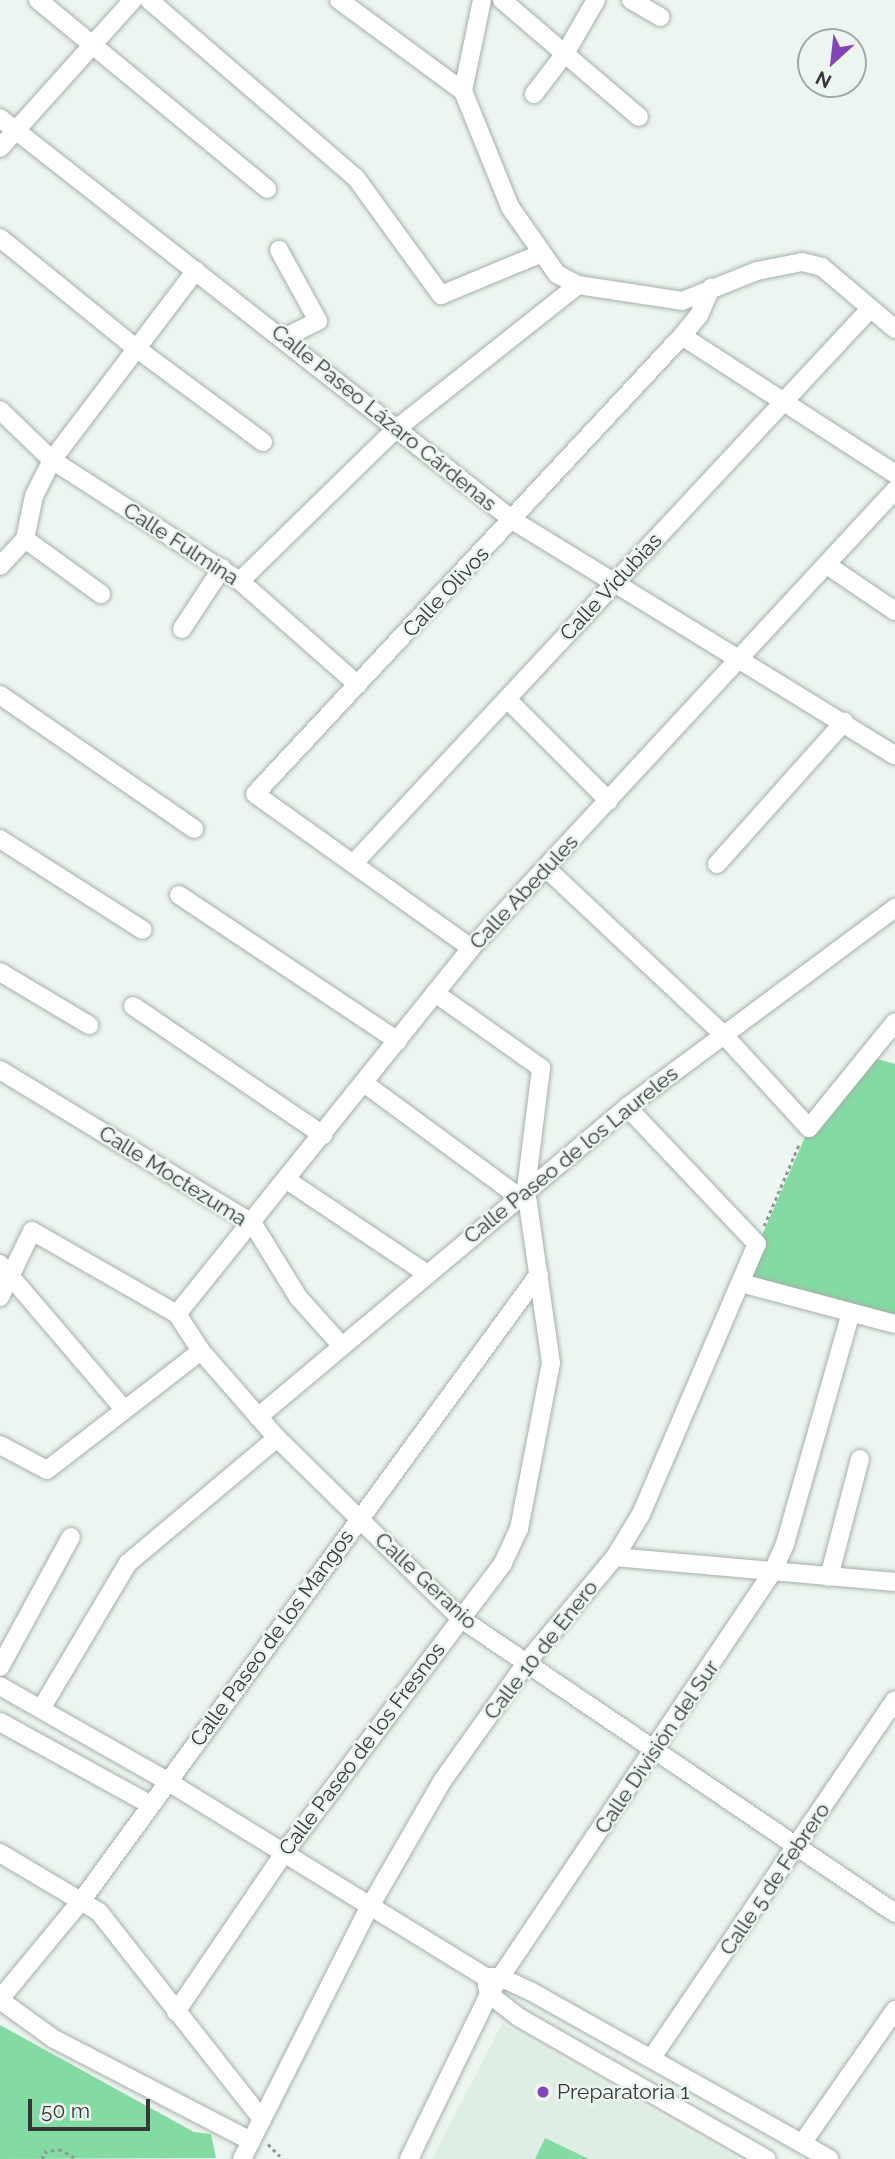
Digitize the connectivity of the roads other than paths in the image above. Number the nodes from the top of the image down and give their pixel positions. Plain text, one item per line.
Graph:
1 (38, 0) edge
2 (133, 0) edge
3 (149, 0) edge
4 (339, 0) edge
5 (482, 0) edge
6 (502, 0) edge
7 (596, 0) edge
8 (631, 0) edge
9 (661, 17) dead end
10 (94, 44) junction
11 (566, 52) junction
12 (463, 91) junction
13 (534, 94) dead end
14 (639, 117) dead end
15 (0, 118) edge
16 (16, 131) junction
17 (0, 148) edge
18 (267, 189) dead end
19 (0, 238) edge
20 (279, 250) dead end
21 (540, 254) junction
22 (196, 270) junction
23 (578, 285) junction
24 (710, 288) junction
25 (869, 310) junction
26 (892, 324) edge
27 (682, 335) junction
28 (285, 337) junction
29 (136, 348) junction
30 (784, 402) junction
31 (0, 410) edge
32 (395, 430) junction
33 (263, 442) dead end
34 (52, 460) junction
35 (895, 474) edge
36 (895, 490) edge
37 (514, 521) junction
38 (25, 540) junction
39 (1, 561) edge
40 (827, 565) junction
41 (222, 568) junction
42 (240, 581) junction
43 (615, 583) junction
44 (101, 594) dead end
45 (895, 611) edge
46 (182, 629) dead end
47 (742, 659) junction
48 (358, 685) junction
49 (0, 695) edge
50 (507, 699) junction
51 (844, 722) junction
52 (895, 755) edge
53 (609, 801) junction
54 (194, 829) dead end
55 (0, 839) edge
56 (352, 864) junction
57 (717, 864) dead end
58 (546, 868) junction
59 (179, 895) dead end
60 (895, 908) edge
61 (144, 930) dead end
62 (471, 948) junction
63 (0, 972) edge
64 (435, 993) junction
65 (133, 1006) dead end
66 (895, 1022) edge
67 (89, 1025) dead end
68 (723, 1034) junction
69 (398, 1041) junction
70 (876, 1045) junction
71 (895, 1051) edge
72 (0, 1070) edge
73 (364, 1083) junction
74 (627, 1107) junction
75 (323, 1135) junction
76 (287, 1180) junction
77 (522, 1192) junction
78 (253, 1224) junction
79 (5, 1268) edge
80 (426, 1273) junction
81 (539, 1274) junction
82 (741, 1283) junction
83 (0, 1297) edge
84 (851, 1313) junction
85 (177, 1314) junction
86 (895, 1324) edge
87 (341, 1345) junction
88 (201, 1351) junction
89 (124, 1409) junction
90 (258, 1417) junction
91 (277, 1438) junction
92 (1, 1449) edge
93 (860, 1459) dead end
94 (360, 1518) junction
95 (71, 1537) dead end
96 (615, 1557) junction
97 (774, 1571) junction
98 (830, 1577) junction
99 (895, 1581) edge
100 (460, 1618) junction
101 (526, 1663) junction
102 (0, 1667) edge
103 (0, 1686) edge
104 (895, 1700) edge
105 (41, 1709) junction
106 (0, 1722) edge
107 (656, 1751) junction
108 (167, 1781) junction
109 (149, 1804) junction
110 (798, 1847) junction
111 (0, 1853) edge
112 (284, 1853) junction
113 (82, 1900) junction
114 (369, 1908) junction
115 (895, 1913) edge
116 (491, 1983) junction
117 (0, 2000) edge
118 (895, 2010) edge
119 (176, 2012) junction
120 (653, 2056) junction
121 (728, 2099) junction
122 (262, 2119) junction
123 (712, 2128) junction
124 (251, 2141) junction
125 (803, 2142) junction
126 (242, 2159) edge
127 (410, 2159) edge
128 (766, 2159) edge
129 (829, 2159) edge

1 - 10 street
2 - 10 street
3 - 21 street
4 - 12 street
5 - 12 street
6 - 11 street
7 - 11 street
8 - 9 street
10 - 16 street
10 - 18 street
11 - 13 street
11 - 14 street
12 - 21 street
15 - 16 street, Calle Paseo Lázaro Cárdenas
16 - 17 street
16 - 22 street, Calle Paseo Lázaro Cárdenas
19 - 29 street
20 - 28 street
21 - 23 street
22 - 28 street, Calle Paseo Lázaro Cárdenas
22 - 29 street
23 - 24 street
23 - 32 street
24 - 25 street
24 - 27 street, Calle Olivos
25 - 26 street
25 - 30 street, Calle Vidubias
27 - 30 street
27 - 37 street, Calle Olivos
28 - 32 street, Calle Paseo Lázaro Cárdenas
29 - 33 street
29 - 34 street
30 - 35 street
30 - 43 street, Calle Vidubias
31 - 34 street, Calle Fulmina
32 - 37 street, Calle Paseo Lázaro Cárdenas
32 - 42 street
34 - 38 street
34 - 41 street, Calle Fulmina
36 - 40 street, Calle Abedules
37 - 43 street, Calle Paseo Lázaro Cárdenas
37 - 48 street, Calle Olivos
38 - 39 street
38 - 44 street
40 - 45 street
40 - 47 street, Calle Abedules
41 - 42 street, Calle Fulmina
41 - 46 street
42 - 48 street, Calle Fulmina
43 - 47 street, Calle Paseo Lázaro Cárdenas
43 - 50 street, Calle Vidubias
47 - 51 street, Calle Paseo Lázaro Cárdenas
47 - 53 street, Calle Abedules
48 - 56 street, Calle Olivos
49 - 54 street
50 - 53 street
50 - 56 street, Calle Vidubias
51 - 52 street, Calle Paseo Lázaro Cárdenas
51 - 57 street
53 - 58 street, Calle Abedules
55 - 61 street
56 - 62 street
58 - 62 street, Calle Abedules
58 - 68 street
59 - 69 street
60 - 68 street, Calle Paseo de los Laureles
62 - 64 street, Calle Abedules
63 - 67 street
64 - 69 street, Calle Abedules
64 - 77 street, Calle Paseo de los Fresnos
65 - 75 street
66 - 70 street
68 - 70 street
68 - 74 street, Calle Paseo de los Laureles
69 - 73 street, Calle Abedules
70 - 71 street
72 - 78 street, Calle Moctezuma
73 - 75 street, Calle Abedules
73 - 77 street
74 - 77 street, Calle Paseo de los Laureles
74 - 82 street, Calle 10 de Enero
75 - 76 street, Calle Abedules
76 - 78 street, Calle Abedules
76 - 80 street
77 - 80 street, Calle Paseo de los Laureles
77 - 81 street, Calle Paseo de los Fresnos
78 - 85 street, Calle Abedules
78 - 87 street, Calle Moctezuma
79 - 83 street
79 - 85 street, Calle Geranio
79 - 89 street
80 - 87 street, Calle Paseo de los Laureles
81 - 94 street, Calle Paseo de los Mangos
81 - 100 street, Calle Paseo de los Fresnos
82 - 84 street
82 - 96 street, Calle 10 de Enero
84 - 86 street
84 - 97 street, Calle División del Sur
85 - 88 street, Calle Geranio
87 - 90 street, Calle Paseo de los Laureles
88 - 89 street
88 - 90 street, Calle Geranio
89 - 92 street
90 - 91 street, Calle Geranio
91 - 94 street, Calle Geranio
91 - 105 street
93 - 98 street
94 - 100 street, Calle Geranio
94 - 108 street, Calle Paseo de los Mangos
95 - 102 street
96 - 97 street
96 - 101 street, Calle 10 de Enero
97 - 98 street
97 - 107 street, Calle División del Sur
98 - 99 street
100 - 101 street, Calle Geranio
100 - 112 street, Calle Paseo de los Fresnos
101 - 107 street, Calle Geranio
101 - 114 street, Calle 10 de Enero
103 - 105 street
104 - 110 street, Calle 5 de Febrero
105 - 108 street
106 - 109 street
107 - 110 street, Calle Geranio
107 - 116 street, Calle División del Sur
108 - 109 street, Calle Paseo de los Mangos
108 - 112 street
109 - 113 street, Calle Paseo de los Mangos
110 - 115 street, Calle Geranio
110 - 120 street, Calle 5 de Febrero
111 - 113 street
112 - 114 street
112 - 119 street, Calle Paseo de los Fresnos
113 - 117 street, Calle Paseo de los Mangos
113 - 119 street
114 - 116 street
114 - 122 street, Calle 10 de Enero
116 - 120 street
116 - 123 street
116 - 127 street, Calle División del Sur
117 - 124 street
118 - 125 street
119 - 122 street
120 - 121 street
121 - 123 street
121 - 125 street
122 - 124 street, Calle 10 de Enero
123 - 128 street
124 - 126 street, Calle 10 de Enero
125 - 129 street

